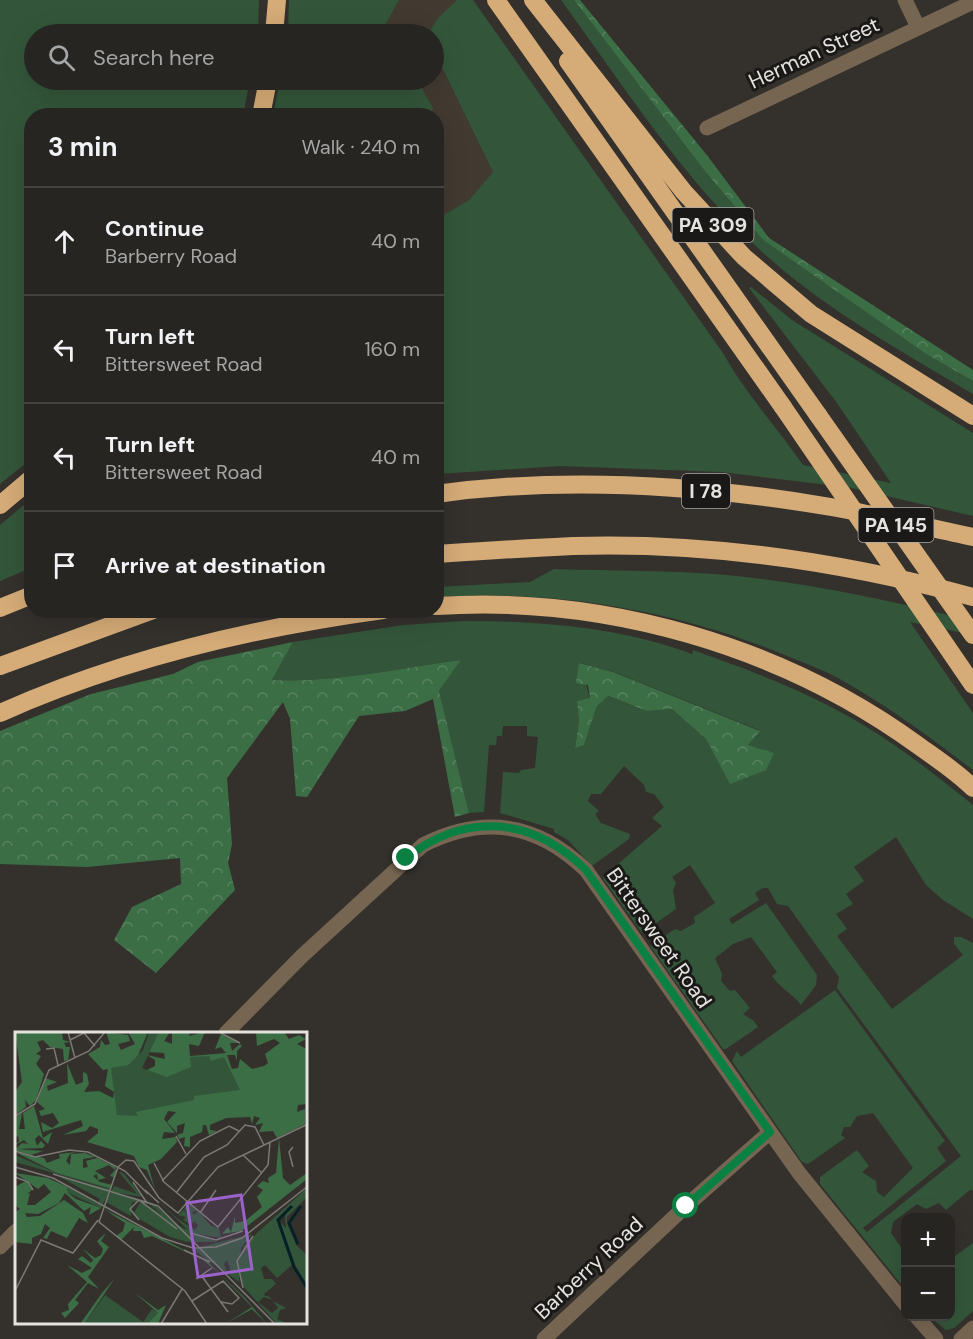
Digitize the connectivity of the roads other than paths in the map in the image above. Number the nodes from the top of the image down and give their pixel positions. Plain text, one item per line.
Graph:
1 (277, 0) edge
2 (496, 0) edge
3 (525, 0) edge
4 (533, 0) edge
5 (905, 0) edge
6 (973, 2) edge
7 (275, 24) edge
8 (918, 27) junction
9 (266, 90) edge
10 (263, 108) edge
11 (707, 128) dead end
12 (973, 416) edge
13 (24, 485) edge
14 (444, 493) edge
15 (0, 505) edge
16 (973, 537) edge
17 (444, 554) edge
18 (973, 597) edge
19 (24, 598) edge
20 (444, 606) edge
21 (0, 608) edge
22 (131, 618) edge
23 (334, 618) edge
24 (973, 635) edge
25 (0, 666) edge
26 (973, 685) edge
27 (0, 713) edge
28 (973, 788) edge
29 (227, 1032) edge
30 (770, 1132) junction
31 (15, 1233) edge
32 (0, 1247) edge
33 (901, 1299) edge
34 (920, 1321) edge
35 (973, 1328) edge
36 (544, 1339) edge
37 (936, 1339) edge
38 (961, 1339) edge

1 - 7 highway
2 - 26 highway, PA 309, bridge
3 - 24 highway, PA 145, bridge
4 - 12 highway, PA 309
5 - 8 street
6 - 8 street, Herman Street
8 - 11 street, Herman Street
9 - 10 highway
13 - 15 highway
14 - 16 highway, I 78
17 - 18 highway
19 - 21 highway
20 - 28 highway
22 - 25 highway
23 - 27 highway
29 - 30 street, Bittersweet Road
30 - 33 street, Bittersweet Road
30 - 36 street, Barberry Road
31 - 32 street
34 - 37 street
35 - 38 street

